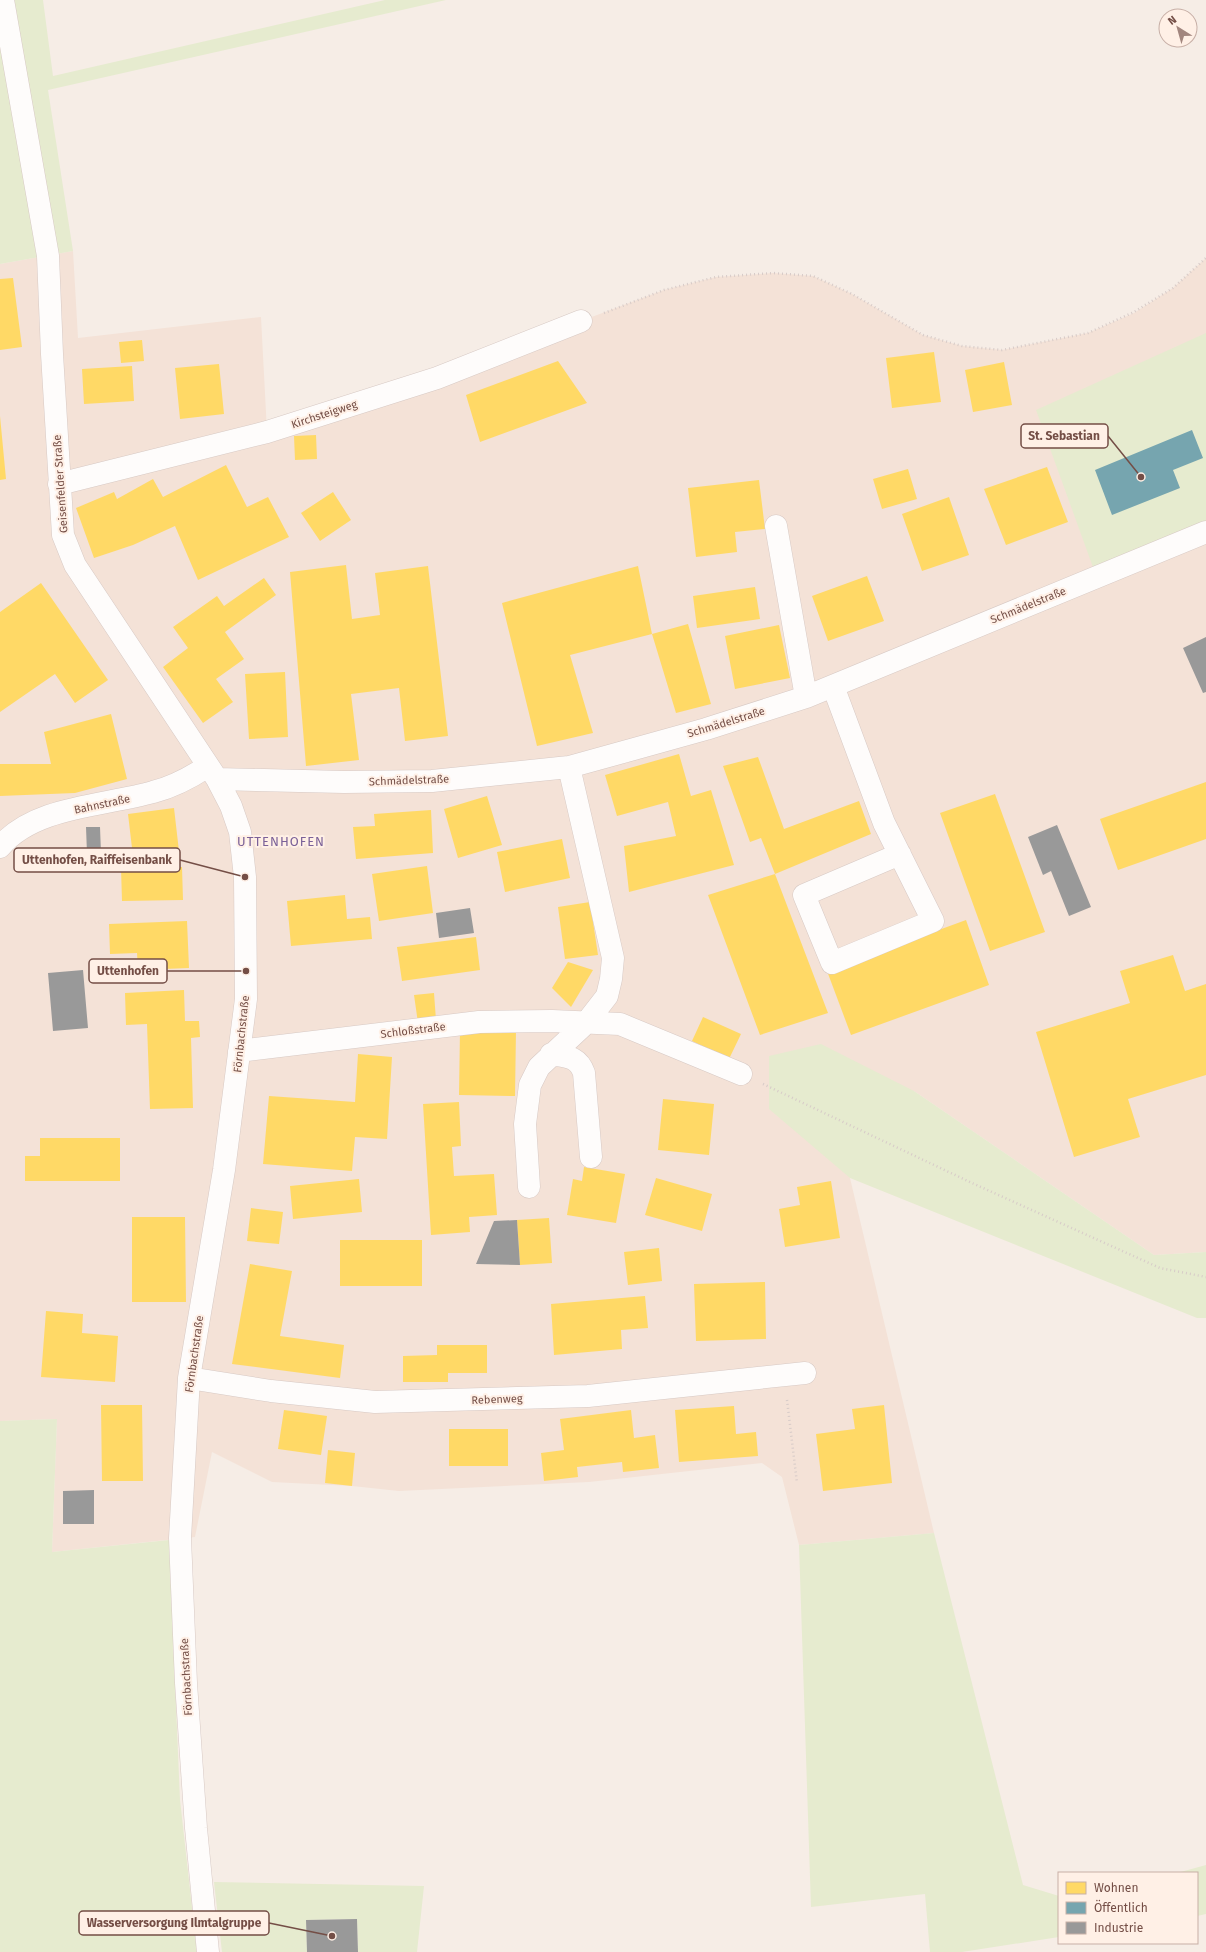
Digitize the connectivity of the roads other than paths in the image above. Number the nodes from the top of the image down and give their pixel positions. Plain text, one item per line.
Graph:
1 (3, 0) edge
2 (581, 321) road end
3 (59, 484) junction
4 (776, 526) dead end
5 (1206, 532) edge
6 (833, 686) junction
7 (806, 698) junction
8 (569, 767) junction
9 (212, 772) junction
10 (0, 847) edge
11 (900, 854) junction
12 (586, 1023) junction
13 (239, 1052) junction
14 (545, 1060) junction
15 (741, 1074) road end
16 (591, 1158) dead end
17 (529, 1187) dead end
18 (794, 1374) road end
19 (189, 1378) junction
20 (208, 1952) edge

1 - 3 street, Geisenfelder Straße
2 - 3 street, Kirchsteigweg
3 - 9 street, Geisenfelder Straße
4 - 7 street
5 - 6 street, Schmädelstraße
6 - 7 street, Schmädelstraße
6 - 11 street
7 - 8 street, Schmädelstraße
8 - 9 street, Schmädelstraße
8 - 12 street
9 - 10 street, Bahnstraße
9 - 13 street, Förnbachstraße
11 - 11 street
12 - 13 street, Schloßstraße
12 - 14 street
12 - 15 street, Schloßstraße
13 - 19 street, Förnbachstraße
14 - 16 street
14 - 17 street
18 - 19 street, Rebenweg
19 - 20 street, Förnbachstraße

